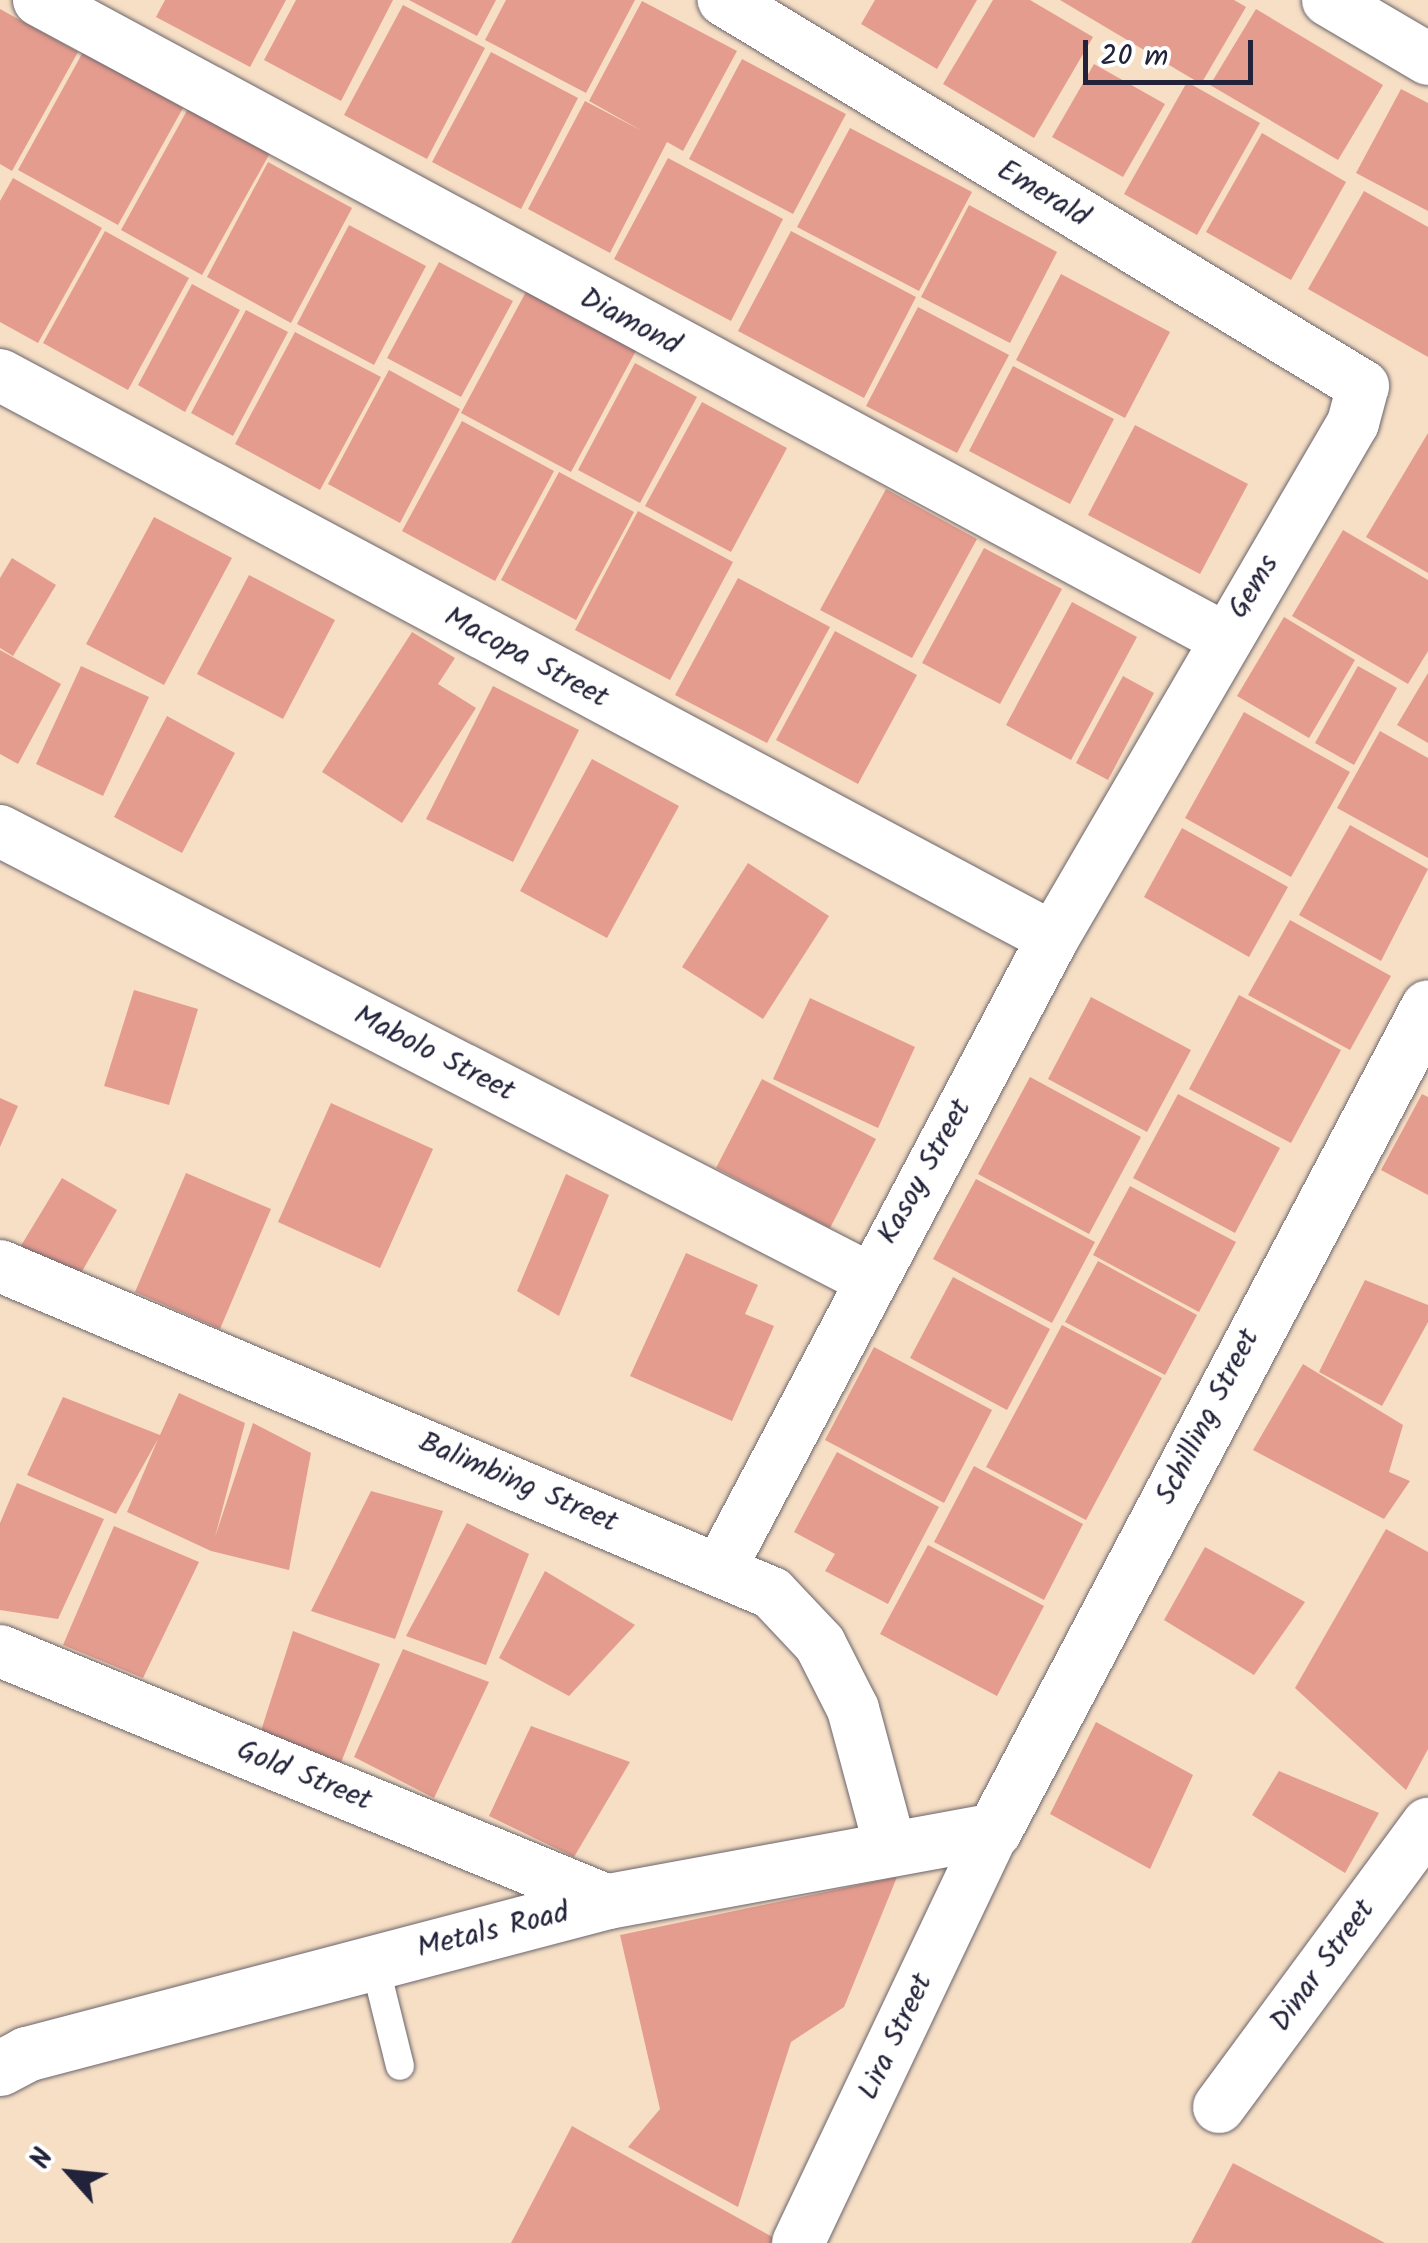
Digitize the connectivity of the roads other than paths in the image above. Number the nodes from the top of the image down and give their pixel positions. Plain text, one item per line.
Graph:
1 (40, 0) edge
2 (724, 0) edge
3 (1328, 0) edge
4 (1428, 59) edge
5 (0, 375) edge
6 (1363, 386) joint
7 (1224, 638) junction
8 (1140, 786) joint
9 (0, 831) edge
10 (1053, 938) junction
11 (1428, 1008) edge
12 (0, 1266) edge
13 (868, 1278) junction
14 (722, 1565) junction
15 (0, 1651) edge
16 (1428, 1824) edge
17 (994, 1830) junction
18 (890, 1846) junction
19 (608, 1901) junction
20 (374, 1962) junction
21 (9, 2055) edge
22 (400, 2066) dead end
23 (1219, 2108) dead end
24 (798, 2243) edge

1 - 7 street, Diamond
2 - 6 street, Emerald
3 - 4 street
5 - 10 street, Macopa Street
6 - 7 street, Gems
7 - 8 street, Gems
8 - 10 street, Kasoy Street
9 - 13 street, Mabolo Street
10 - 13 street, Kasoy Street
11 - 17 street, Schilling Street
12 - 14 street, Balimbing Street
13 - 14 street, Kasoy Street
14 - 18 street, Balimbing Street
15 - 19 street, Gold Street
16 - 23 street, Dinar Street
17 - 18 street, Metals Road
17 - 24 street, Lira Street
18 - 19 street, Metals Road
19 - 20 street, Metals Road
20 - 21 street, Metals Road
20 - 22 lane

